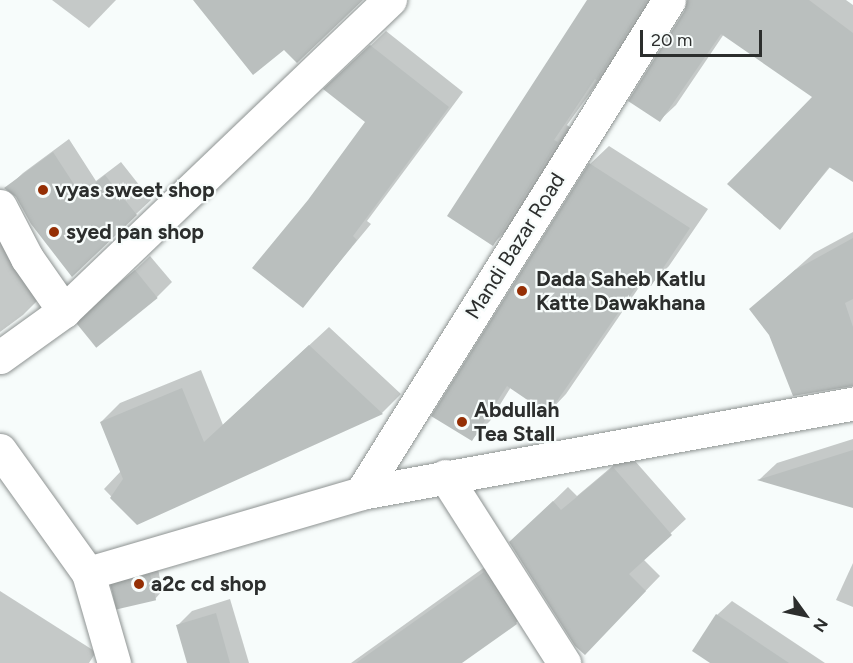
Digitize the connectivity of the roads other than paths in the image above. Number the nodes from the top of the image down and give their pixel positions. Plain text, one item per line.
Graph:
1 (390, 0) edge
2 (669, 0) edge
3 (0, 206) edge
4 (64, 311) junction
5 (0, 357) edge
6 (853, 404) edge
7 (0, 450) edge
8 (445, 476) junction
9 (361, 493) junction
10 (88, 573) junction
11 (114, 663) edge
12 (564, 663) edge

1 - 4 street
2 - 9 street, Mandi Bazar Road
3 - 4 street
4 - 5 street
6 - 8 street
7 - 10 street
8 - 9 street
8 - 12 street
9 - 10 street
10 - 11 street

